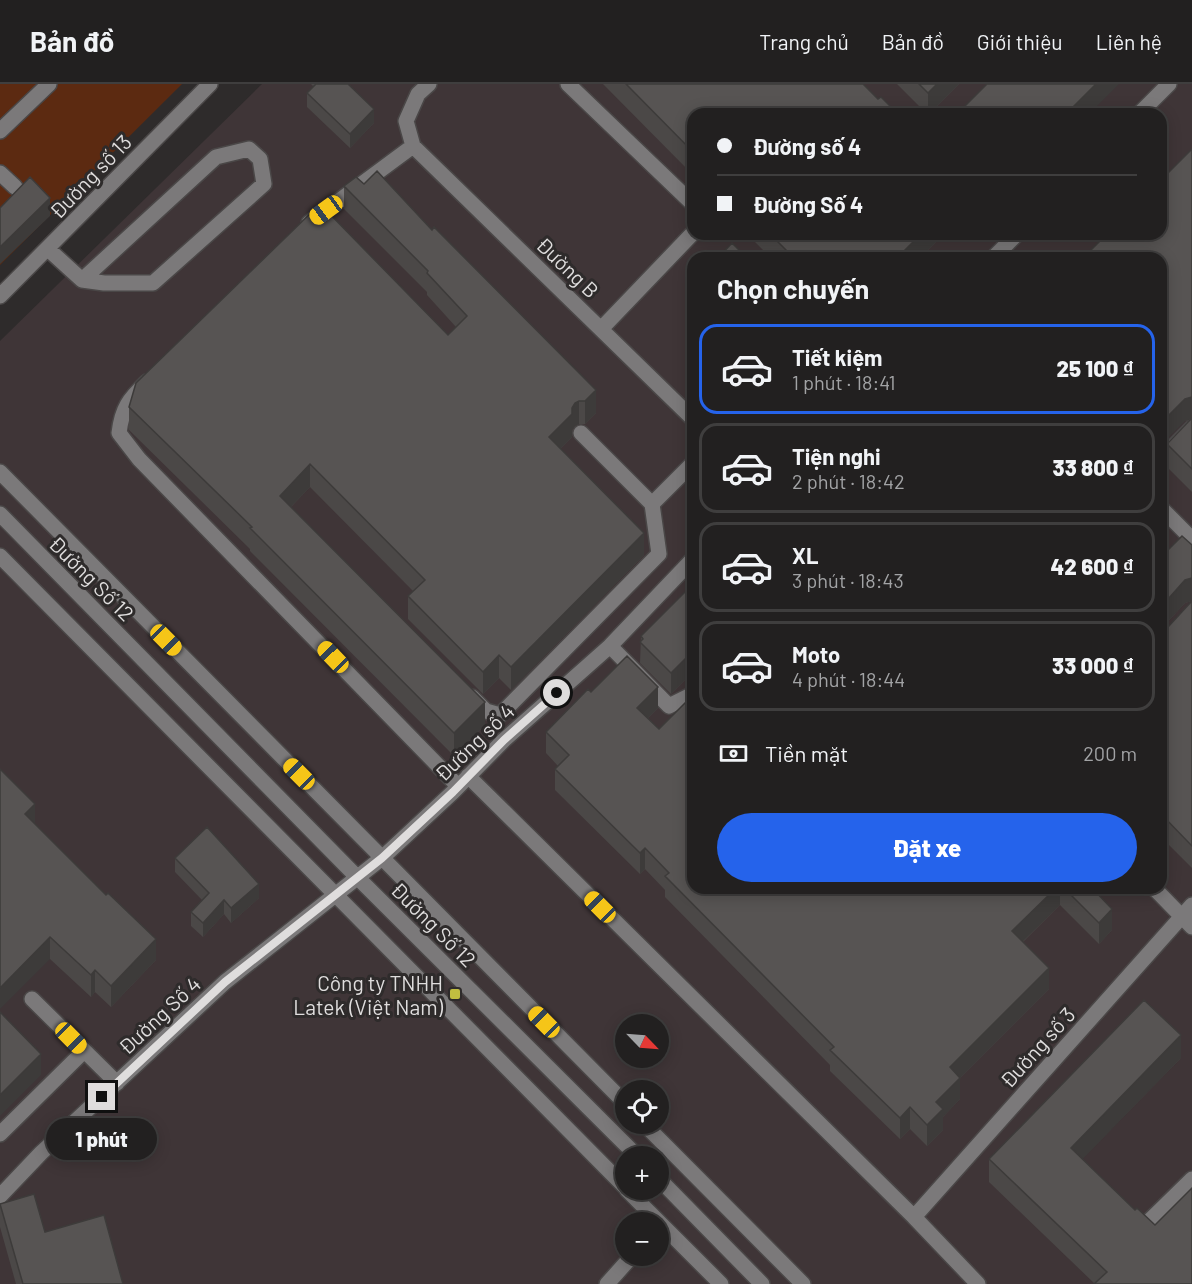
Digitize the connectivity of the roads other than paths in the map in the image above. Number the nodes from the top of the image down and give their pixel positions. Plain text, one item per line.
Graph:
1 (49, 84) edge
2 (210, 84) edge
3 (429, 84) edge
4 (568, 84) edge
5 (1169, 84) edge
6 (1145, 108) edge
7 (0, 131) edge
8 (413, 146) junction
9 (0, 173) edge
10 (15, 187) dead end
11 (687, 198) edge
12 (300, 231) edge
13 (687, 239) edge
14 (1011, 240) edge
15 (48, 249) junction
16 (999, 252) edge
17 (82, 280) junction
18 (0, 296) edge
19 (601, 329) junction
20 (161, 368) edge
21 (687, 412) edge
22 (1192, 428) edge
23 (581, 433) dead end
24 (1167, 453) edge
25 (687, 469) edge
26 (0, 472) edge
27 (652, 504) junction
28 (0, 514) edge
29 (1167, 514) edge
30 (1192, 539) edge
31 (0, 556) edge
32 (687, 565) edge
33 (610, 645) junction
34 (462, 687) edge
35 (687, 697) edge
36 (463, 781) junction
37 (382, 858) junction
38 (358, 878) junction
39 (334, 894) junction
40 (1161, 894) edge
41 (1188, 916) edge
42 (32, 999) dead end
43 (84, 1051) junction
44 (117, 1083) junction
45 (615, 1093) edge
46 (0, 1134) edge
47 (654, 1134) edge
48 (627, 1146) edge
49 (615, 1178) edge
50 (1192, 1179) edge
51 (669, 1189) edge
52 (0, 1196) edge
53 (636, 1200) edge
54 (648, 1212) edge
55 (914, 1217) junction
56 (1145, 1225) edge
57 (669, 1234) edge
58 (623, 1266) edge
59 (607, 1284) edge
60 (721, 1284) edge
61 (762, 1284) edge
62 (803, 1284) edge
63 (978, 1284) edge

1 - 7 street
2 - 15 street, Đường số 13
3 - 8 street
4 - 11 street
5 - 6 street
8 - 12 street
8 - 19 street, Đường B
9 - 10 street
13 - 19 street
14 - 16 street
15 - 17 street
15 - 18 street, Đường số 13
17 - 17 street
19 - 21 street, Đường B
20 - 36 street
22 - 24 street
23 - 27 street
25 - 27 street
26 - 37 street, Đường Số 12
27 - 34 street
28 - 38 street, Đường Số 12
29 - 30 street
31 - 39 street
32 - 33 street, Đường số 4
33 - 35 street
33 - 36 street, Đường số 4
36 - 37 street, Đường số 4
36 - 55 street
37 - 38 street, Đường số 4
37 - 45 street, Đường Số 12
38 - 39 street, Đường Số 4
38 - 48 street, Đường Số 12
39 - 44 street, Đường Số 4
39 - 49 street
40 - 41 street
41 - 55 street, Đường số 3
42 - 43 street
43 - 44 street
43 - 46 street
44 - 52 street, Đường Số 4
47 - 62 street
50 - 56 street
51 - 61 street
53 - 54 street
55 - 63 street
57 - 60 street
58 - 59 street

